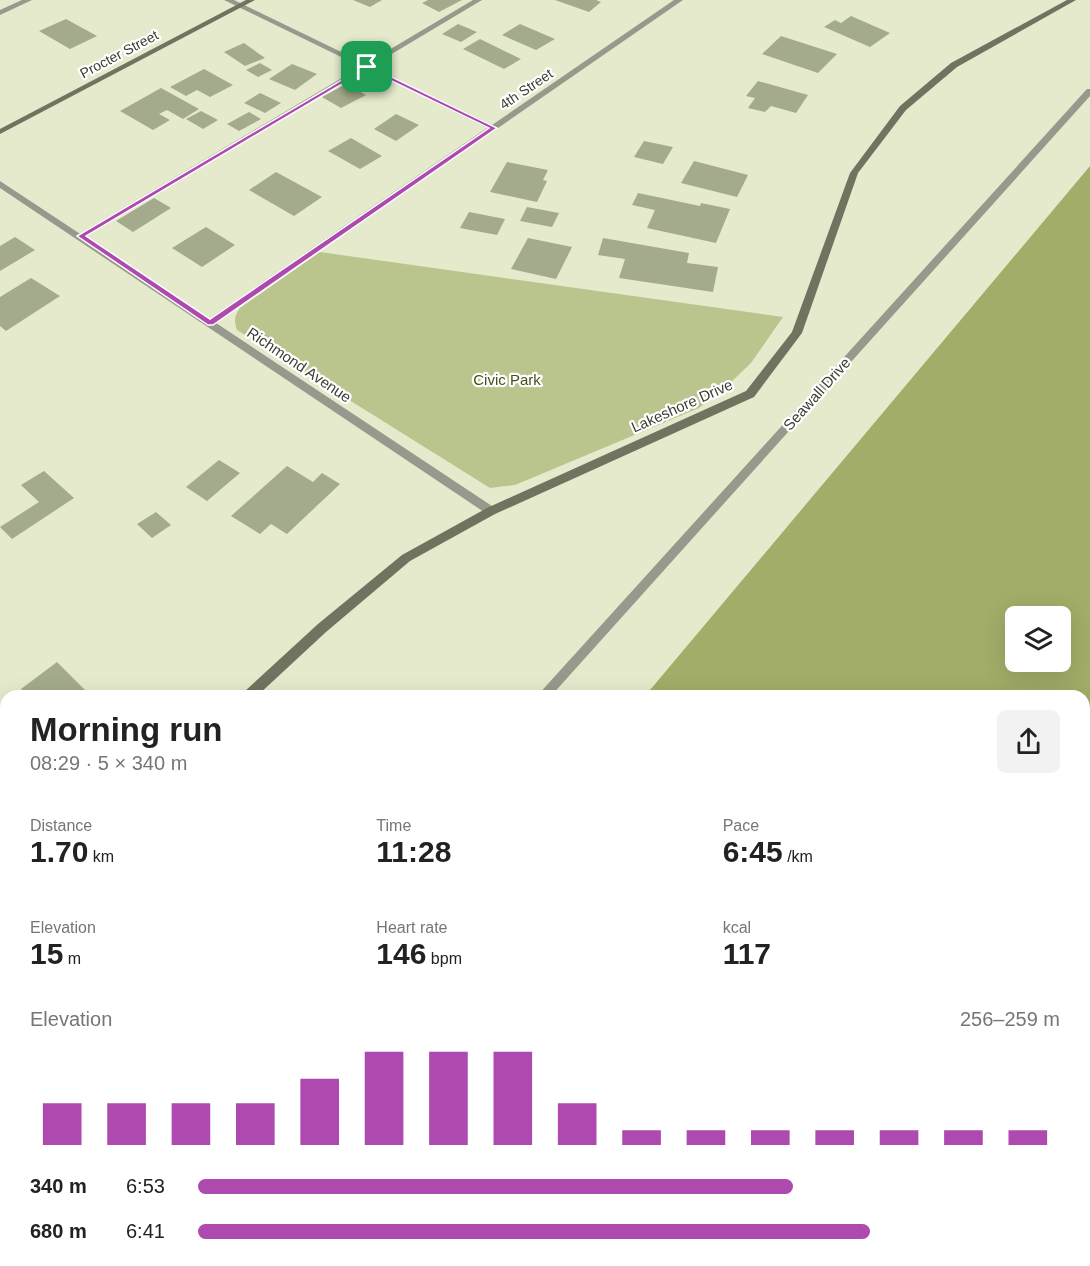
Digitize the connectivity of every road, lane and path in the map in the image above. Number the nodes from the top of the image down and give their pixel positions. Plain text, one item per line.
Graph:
1 (28, 0) edge
2 (228, 0) edge
3 (251, 0) edge
4 (478, 0) edge
5 (679, 0) edge
6 (1072, 0) edge
7 (240, 6) junction
8 (0, 13) edge
9 (367, 67) junction
10 (1090, 91) edge
11 (493, 128) junction
12 (0, 132) edge
13 (0, 184) edge
14 (81, 236) junction
15 (210, 323) junction
16 (491, 511) junction
17 (255, 690) edge
18 (548, 690) edge

1 - 8 street
2 - 7 street
3 - 7 street, Procter Street
4 - 9 street
5 - 11 street, 4th Street
6 - 16 street, Lakeshore Drive
7 - 9 street
7 - 12 street, Procter Street
9 - 11 street
9 - 14 street
10 - 18 street, Seawall Drive
11 - 15 street, 4th Street
13 - 14 street, Richmond Avenue
14 - 15 street, Richmond Avenue
15 - 16 street, Richmond Avenue
16 - 17 street, Lakeshore Drive

